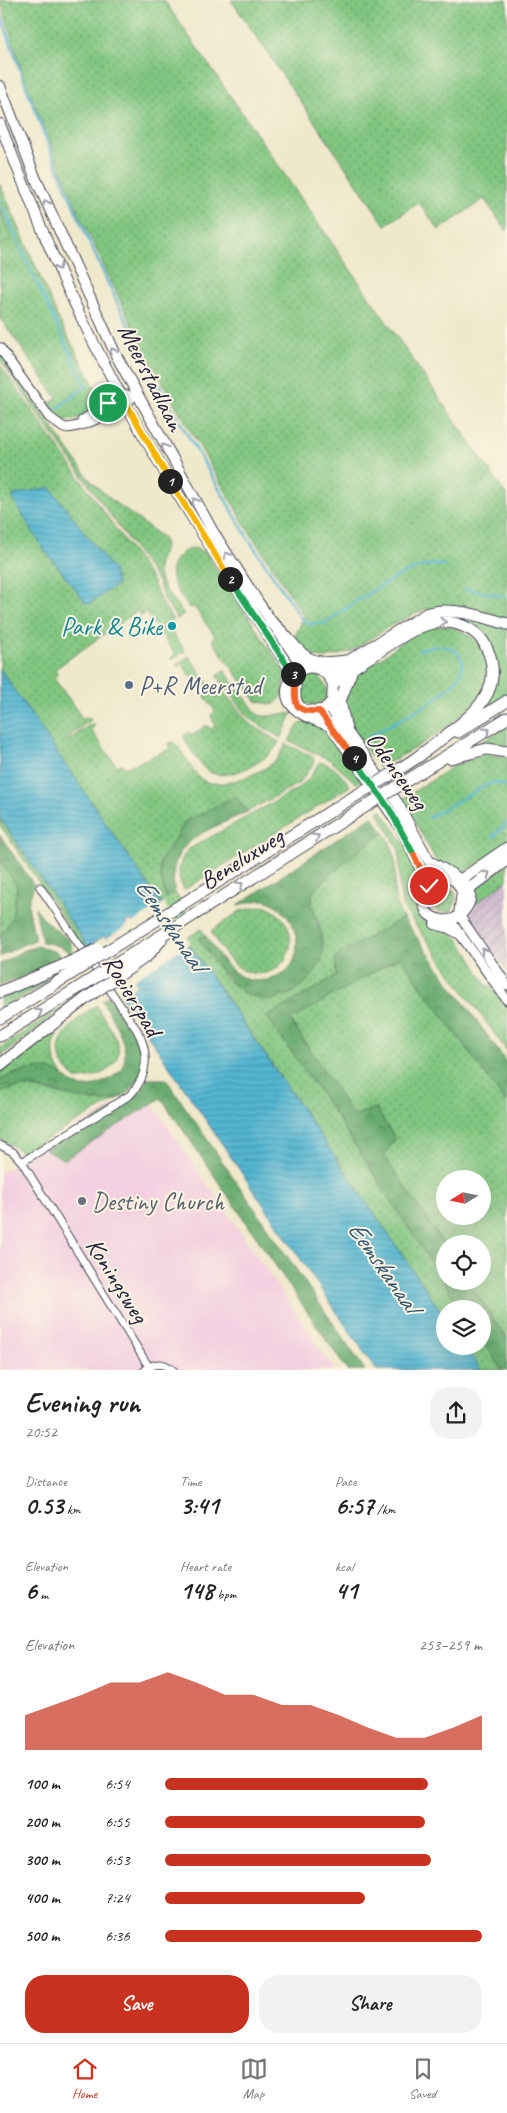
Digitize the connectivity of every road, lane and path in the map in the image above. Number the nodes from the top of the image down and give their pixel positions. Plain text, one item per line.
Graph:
1 (0, 86) edge
2 (0, 124) edge
3 (0, 348) edge
4 (136, 394) junction
5 (124, 400) junction
6 (270, 621) junction
7 (507, 624) edge
8 (351, 664) junction
9 (304, 668) junction
10 (294, 675) junction
11 (330, 679) junction
12 (507, 701) edge
13 (329, 706) junction
14 (317, 715) junction
15 (507, 718) edge
16 (347, 734) junction
17 (507, 752) edge
18 (415, 759) junction
19 (436, 762) junction
20 (507, 848) edge
21 (507, 860) edge
22 (421, 868) junction
23 (445, 876) junction
24 (459, 881) junction
25 (429, 886) junction
26 (40, 887) dead end
27 (468, 890) junction
28 (458, 915) junction
29 (171, 929) junction
30 (460, 934) junction
31 (66, 970) junction
32 (507, 985) edge
33 (0, 992) edge
34 (507, 1000) edge
35 (0, 1018) edge
36 (0, 1036) edge
37 (0, 1065) edge
38 (0, 1145) edge
39 (22, 1162) junction
40 (146, 1369) edge
41 (174, 1370) edge

4 -> 1 main road, Meerstadlaan
2 -> 5 main road, Meerstadlaan
3 - 5 street
4 - 5 street
6 -> 4 main road, Meerstadlaan
5 - 10 main road, Meerstadlaan
6 - 8 highway
6 - 9 main road, Meerstadlaan
7 - 8 highway
8 - 11 highway
8 - 16 highway
8 -> 18 highway
9 - 10 main road
9 - 11 main road
10 - 14 main road
11 - 13 main road
12 - 18 highway, Beneluxweg
13 - 14 main road
13 - 16 main road, Odenseweg
14 - 22 main road, Odenseweg
19 -> 15 highway, Beneluxweg
16 - 23 main road, Odenseweg
17 - 19 highway
18 - 31 highway, Beneluxweg, bridge
29 -> 19 highway, Beneluxweg, bridge
20 - 24 highway
27 -> 21 highway
22 - 25 main road, Odenseweg
22 - 30 main road
23 - 24 main road
23 - 25 main road
24 - 27 main road
24 - 28 main road
25 - 28 main road
26 - 39 street, Roeierspad
27 - 28 main road
28 - 30 street
32 -> 28 street
36 -> 29 highway, Beneluxweg, bridge
29 - 37 highway, bridge
30 - 34 street
31 - 33 highway
31 - 35 highway
38 - 39 street, Koningsweg
39 - 40 street, Koningsweg
40 - 41 street

